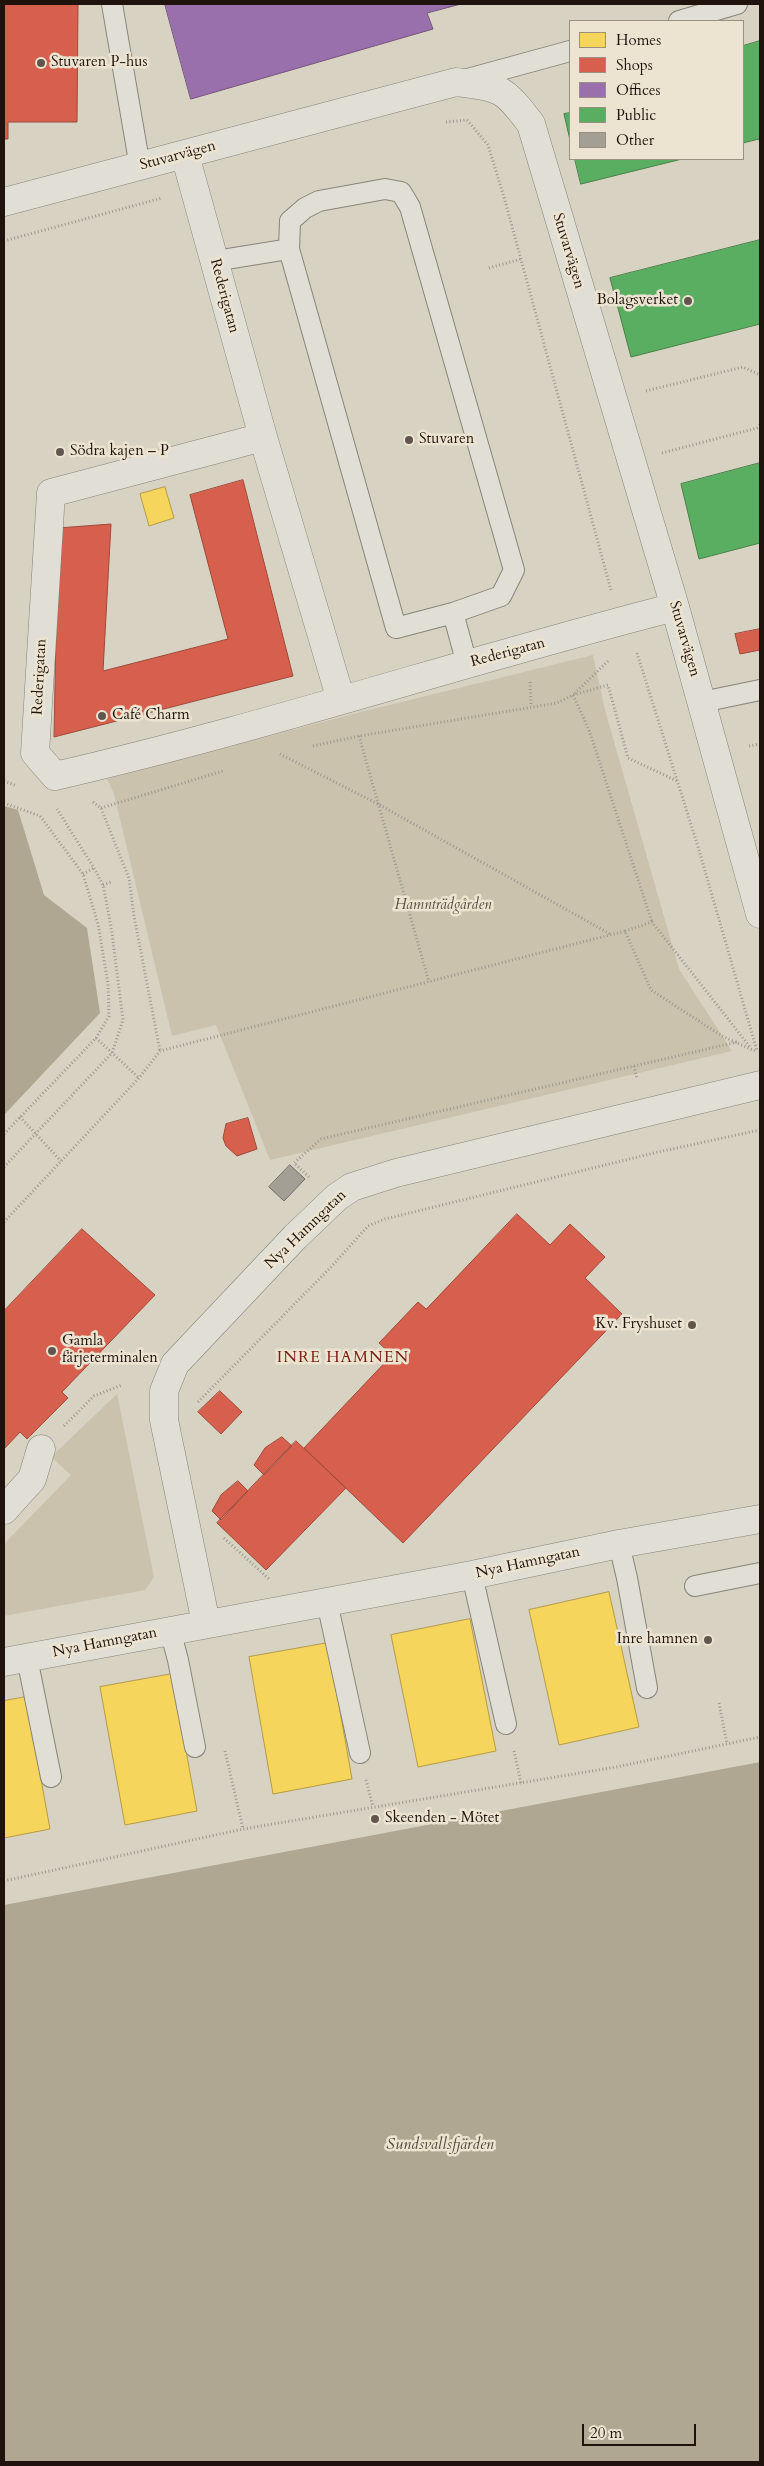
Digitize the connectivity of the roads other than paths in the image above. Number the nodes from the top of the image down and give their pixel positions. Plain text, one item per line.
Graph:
1 (112, 4) edge
2 (737, 4) edge
3 (682, 20) edge
4 (569, 51) edge
5 (456, 82) junction
6 (185, 155) junction
7 (140, 167) junction
8 (4, 202) edge
9 (289, 249) junction
10 (215, 261) junction
11 (263, 436) junction
12 (675, 607) junction
13 (453, 613) junction
14 (467, 664) junction
15 (760, 690) edge
16 (344, 700) junction
17 (702, 702) junction
18 (760, 914) edge
19 (760, 1085) edge
20 (41, 1449) road end
21 (4, 1510) edge
22 (760, 1519) edge
23 (619, 1544) junction
24 (760, 1573) edge
25 (472, 1575) junction
26 (696, 1586) dead end
27 (327, 1602) junction
28 (206, 1623) junction
29 (170, 1630) junction
30 (15, 1660) edge
31 (647, 1688) dead end
32 (506, 1724) dead end
33 (195, 1747) dead end
34 (360, 1753) dead end
35 (51, 1776) dead end

1 - 7 lane
2 - 3 lane
4 - 5 lane
5 - 6 street, Stuvarvägen
5 - 12 street, Stuvarvägen
6 - 7 street, Stuvarvägen
6 - 10 street, Rederigatan
7 - 8 street, Stuvarvägen
9 - 10 lane
9 - 13 lane
9 - 13 lane
10 - 11 street, Rederigatan
11 - 16 street, Rederigatan
11 - 16 street, Rederigatan
12 - 14 street, Rederigatan
12 - 17 street, Stuvarvägen
13 - 14 lane
14 - 16 street, Rederigatan
15 - 17 lane
17 - 18 street, Stuvarvägen
19 - 28 street, Nya Hamngatan
20 - 21 street
22 - 23 street, Nya Hamngatan
23 - 25 street, Nya Hamngatan
23 - 31 lane
24 - 26 lane
25 - 27 street, Nya Hamngatan
25 - 32 lane
27 - 28 street, Nya Hamngatan
27 - 34 lane
28 - 29 street, Nya Hamngatan
29 - 30 street, Nya Hamngatan
29 - 33 lane
30 - 35 lane

